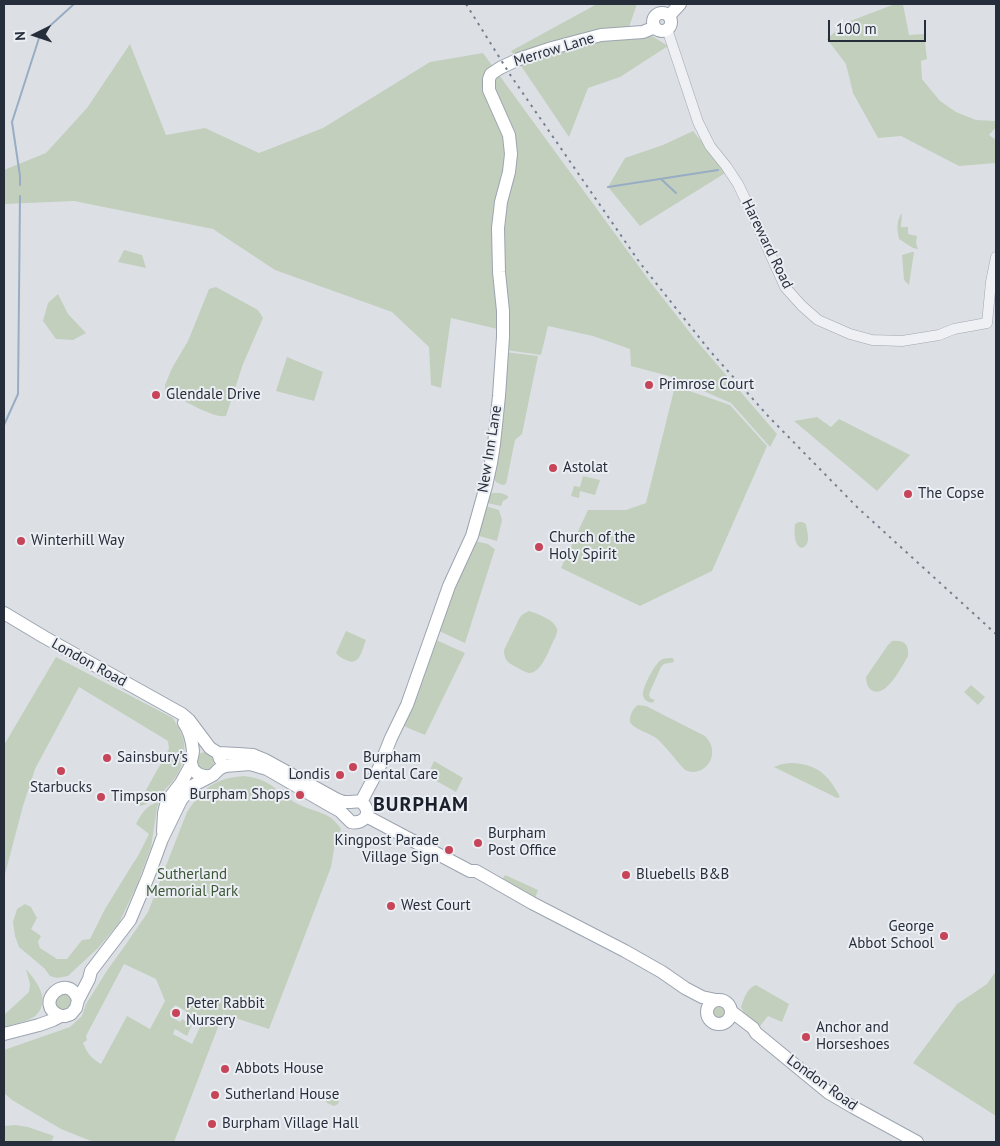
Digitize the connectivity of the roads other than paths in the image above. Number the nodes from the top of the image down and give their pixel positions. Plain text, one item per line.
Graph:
1 (680, 4) edge
2 (670, 16) junction
3 (655, 27) junction
4 (668, 30) junction
5 (489, 79) joint
6 (996, 257) edge
7 (4, 613) edge
8 (174, 710) junction
9 (214, 750) junction
10 (192, 759) junction
11 (236, 759) junction
12 (214, 772) junction
13 (356, 802) junction
14 (366, 816) junction
15 (347, 818) junction
16 (162, 839) junction
17 (91, 971) junction
18 (66, 988) junction
19 (685, 988) junction
20 (78, 1000) junction
21 (716, 1000) junction
22 (50, 1004) junction
23 (707, 1012) junction
24 (61, 1016) junction
25 (729, 1017) junction
26 (4, 1029) edge
27 (4, 1034) edge
28 (917, 1142) edge

1 - 2 main road
2 - 3 main road
2 - 4 main road
3 - 4 main road
3 - 5 main road, Merrow Lane
4 - 6 street, Hareward Road
5 - 13 main road, New Inn Lane
7 - 8 main road, London Road
8 - 9 main road, London Road
8 - 10 main road, London Road
9 - 10 main road
9 - 11 main road
9 - 12 main road
10 - 12 main road
10 - 16 main road
11 - 12 main road
11 - 13 main road
11 - 15 main road
12 - 16 main road
13 - 14 main road
13 - 15 main road
14 - 15 main road
14 - 19 main road
16 - 17 main road
17 - 18 main road
17 - 20 main road
18 - 20 main road
18 - 22 main road
19 - 21 main road
19 - 23 main road
20 - 24 main road
21 - 23 main road
21 - 25 main road
22 - 24 main road
22 - 26 main road
23 - 25 main road
24 - 27 main road
25 - 28 main road, London Road

